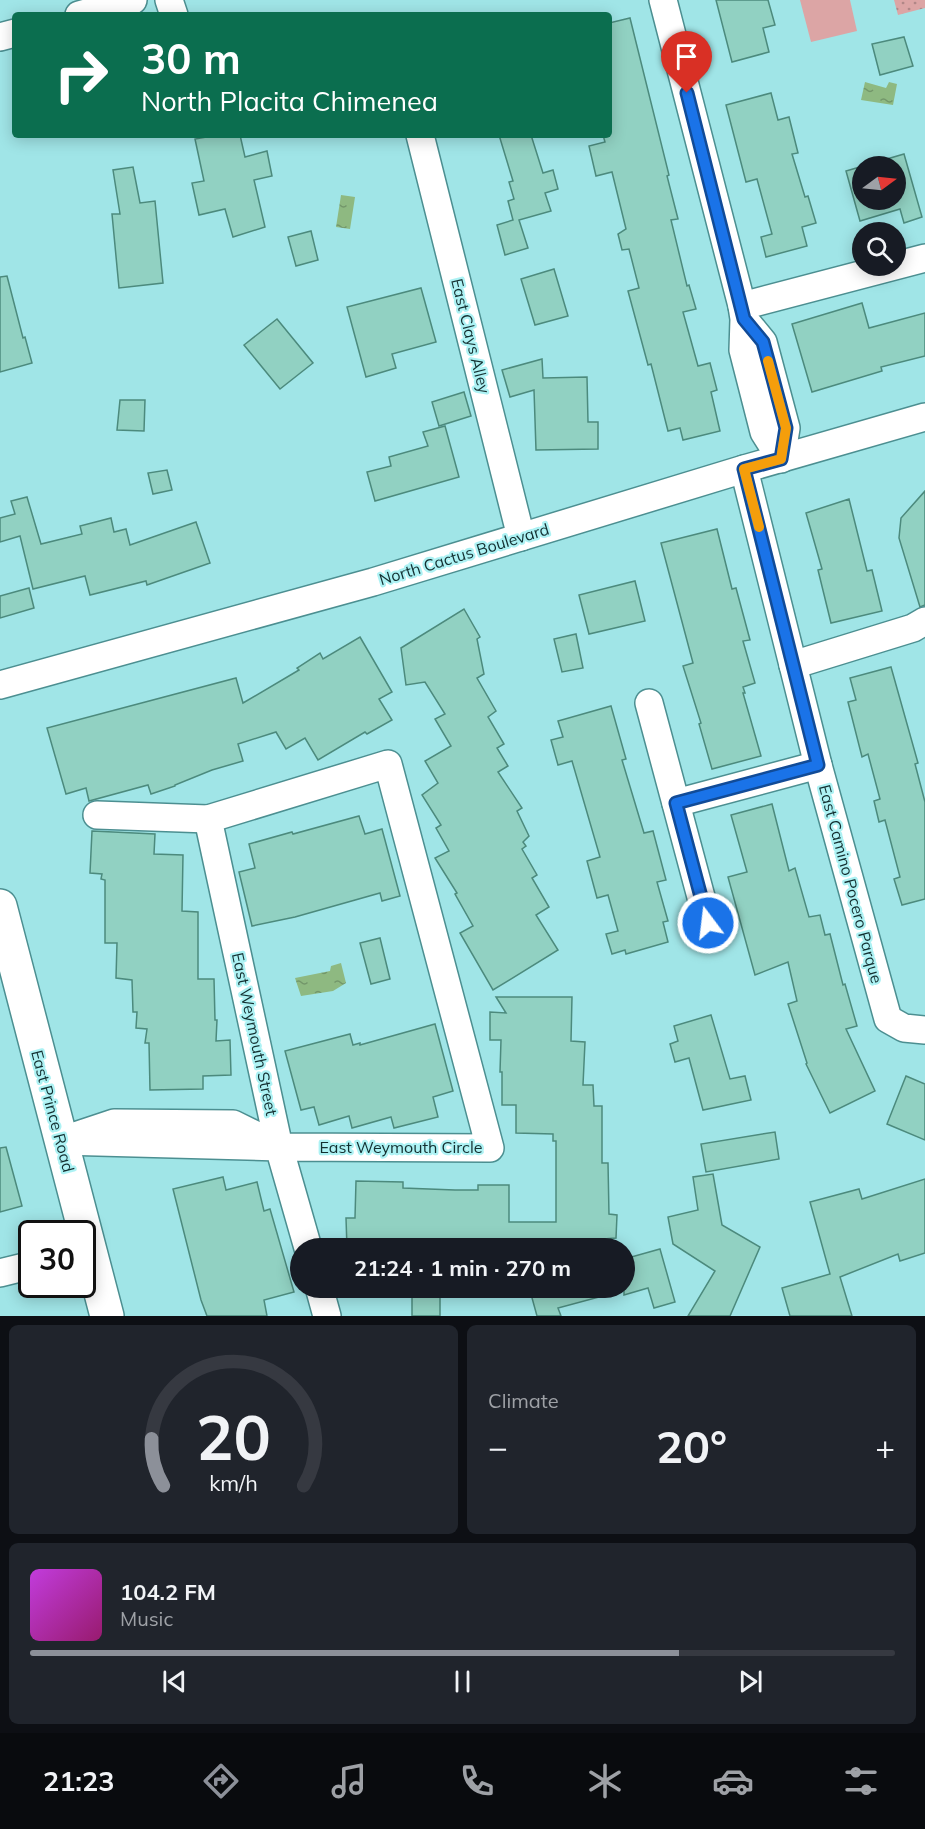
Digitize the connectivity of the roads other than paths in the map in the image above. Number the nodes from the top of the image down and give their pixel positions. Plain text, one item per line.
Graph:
1 (133, 0) edge
2 (663, 0) edge
3 (90, 12) edge
4 (421, 138) edge
5 (925, 258) edge
6 (743, 313) junction
7 (925, 417) edge
8 (781, 459) junction
9 (744, 469) junction
10 (521, 537) junction
11 (925, 621) edge
12 (793, 665) junction
13 (0, 685) edge
14 (649, 703) dead end
15 (818, 765) junction
16 (676, 803) junction
17 (98, 815) dead end
18 (208, 819) junction
19 (0, 906) edge
20 (708, 923) dead end
21 (9, 980) edge
22 (925, 1030) edge
23 (61, 1141) junction
24 (279, 1147) junction
25 (79, 1220) edge
26 (305, 1238) edge
27 (18, 1268) edge
28 (0, 1273) edge
29 (96, 1281) edge
30 (322, 1298) edge
31 (107, 1316) edge
32 (327, 1316) edge

1 - 3 street
2 - 6 street
4 - 10 street, East Clays Alley
5 - 6 street
6 - 8 street
7 - 8 street, North Cactus Boulevard
8 - 9 street, North Cactus Boulevard
9 - 10 street, North Cactus Boulevard
9 - 12 street, East Camino Pocero Parque
10 - 13 street, North Cactus Boulevard
11 - 12 street
12 - 15 street, East Camino Pocero Parque
14 - 16 street
15 - 16 street
15 - 22 street, East Camino Pocero Parque
16 - 20 street
17 - 18 street
18 - 24 street, East Weymouth Street
18 - 24 street, East Weymouth Circle
19 - 21 main road, East Prince Road
21 - 23 main road, East Prince Road
23 - 24 street
23 - 25 main road, East Prince Road
24 - 26 street, East Weymouth Street
27 - 28 street
29 - 31 main road, East Prince Road
30 - 32 street

